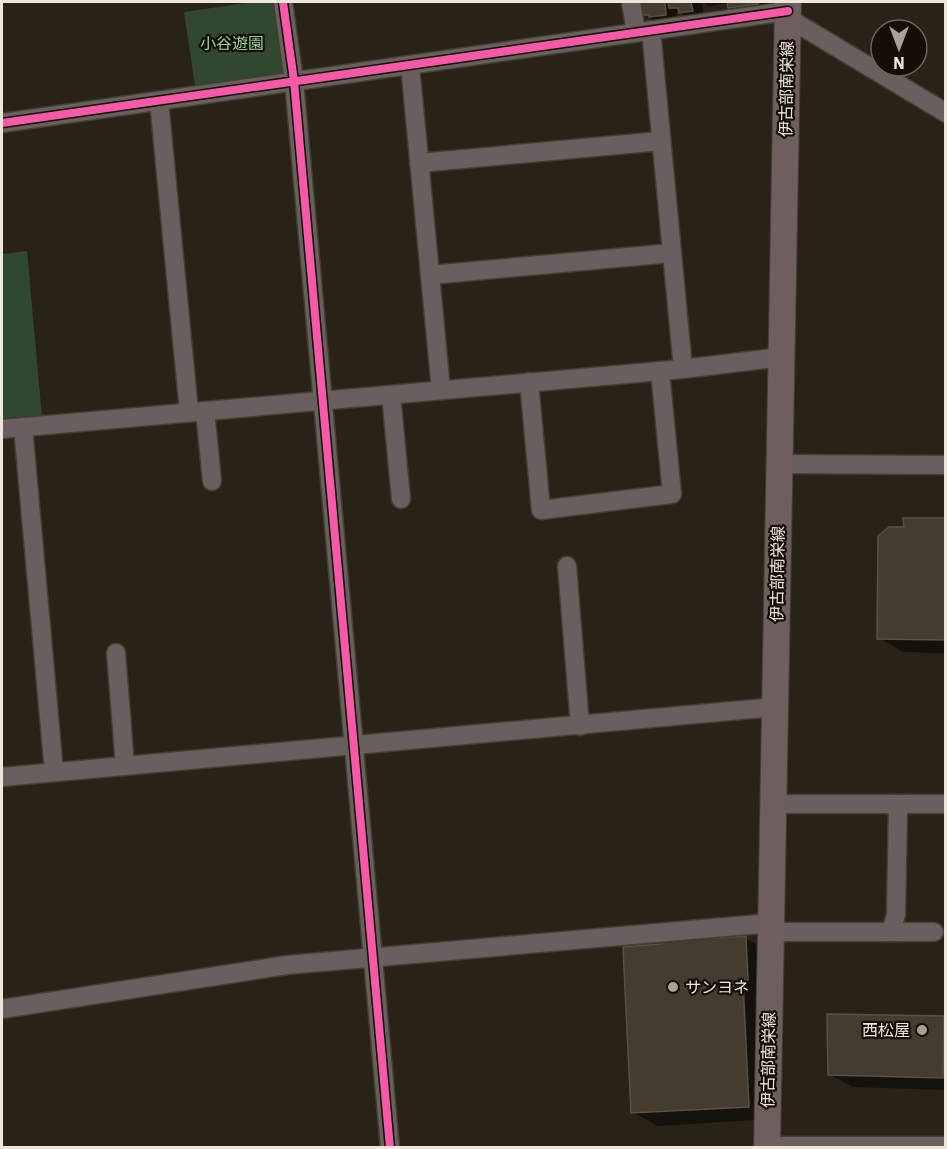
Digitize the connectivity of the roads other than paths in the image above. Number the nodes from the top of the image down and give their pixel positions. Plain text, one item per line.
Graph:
1 (283, 2) edge
2 (631, 2) edge
3 (788, 10) edge
4 (643, 31) junction
5 (410, 65) junction
6 (294, 81) junction
7 (159, 101) junction
8 (945, 113) edge
9 (2, 123) edge
10 (661, 141) junction
11 (419, 163) junction
12 (672, 253) junction
13 (430, 275) junction
14 (781, 357) junction
15 (683, 369) junction
16 (660, 371) junction
17 (529, 382) junction
18 (441, 390) junction
19 (391, 395) junction
20 (321, 401) junction
21 (197, 411) junction
22 (23, 427) junction
23 (2, 429) edge
24 (778, 464) junction
25 (945, 465) edge
26 (213, 481) dead end
27 (401, 500) dead end
28 (567, 566) dead end
29 (116, 653) dead end
30 (775, 707) junction
31 (580, 726) junction
32 (353, 747) junction
33 (125, 766) junction
34 (54, 772) junction
35 (2, 777) edge
36 (772, 804) junction
37 (898, 804) junction
38 (945, 804) edge
39 (771, 927) junction
40 (891, 932) junction
41 (934, 932) dead end
42 (372, 957) junction
43 (2, 1009) edge
44 (945, 1146) edge
45 (767, 1147) edge
46 (390, 1148) edge

1 - 6 street
2 - 4 street
3 - 4 street
3 - 8 street
3 - 14 main road, 伊古部南栄線
4 - 5 street
4 - 10 street
5 - 6 street
5 - 11 street
6 - 7 street
6 - 20 street
7 - 9 street
7 - 21 street
10 - 11 street
10 - 12 street
11 - 13 street
12 - 13 street
12 - 15 street
13 - 18 street
14 - 15 street
14 - 24 main road, 伊古部南栄線
15 - 16 street
16 - 17 street
16 - 17 street
17 - 18 street
18 - 19 street
19 - 20 street
19 - 27 street
20 - 21 street
20 - 32 street
21 - 22 street
21 - 26 street
22 - 23 street
22 - 34 street
24 - 25 street
24 - 30 main road, 伊古部南栄線
28 - 31 street
29 - 33 street
30 - 31 street
30 - 36 main road, 伊古部南栄線
31 - 32 street
32 - 33 street
32 - 42 street
33 - 34 street
34 - 35 street
36 - 37 street
36 - 39 main road, 伊古部南栄線
37 - 38 street
37 - 40 street
39 - 40 street
39 - 42 street
39 - 45 main road, 伊古部南栄線
40 - 41 street
42 - 43 street
42 - 46 street
44 - 45 street

